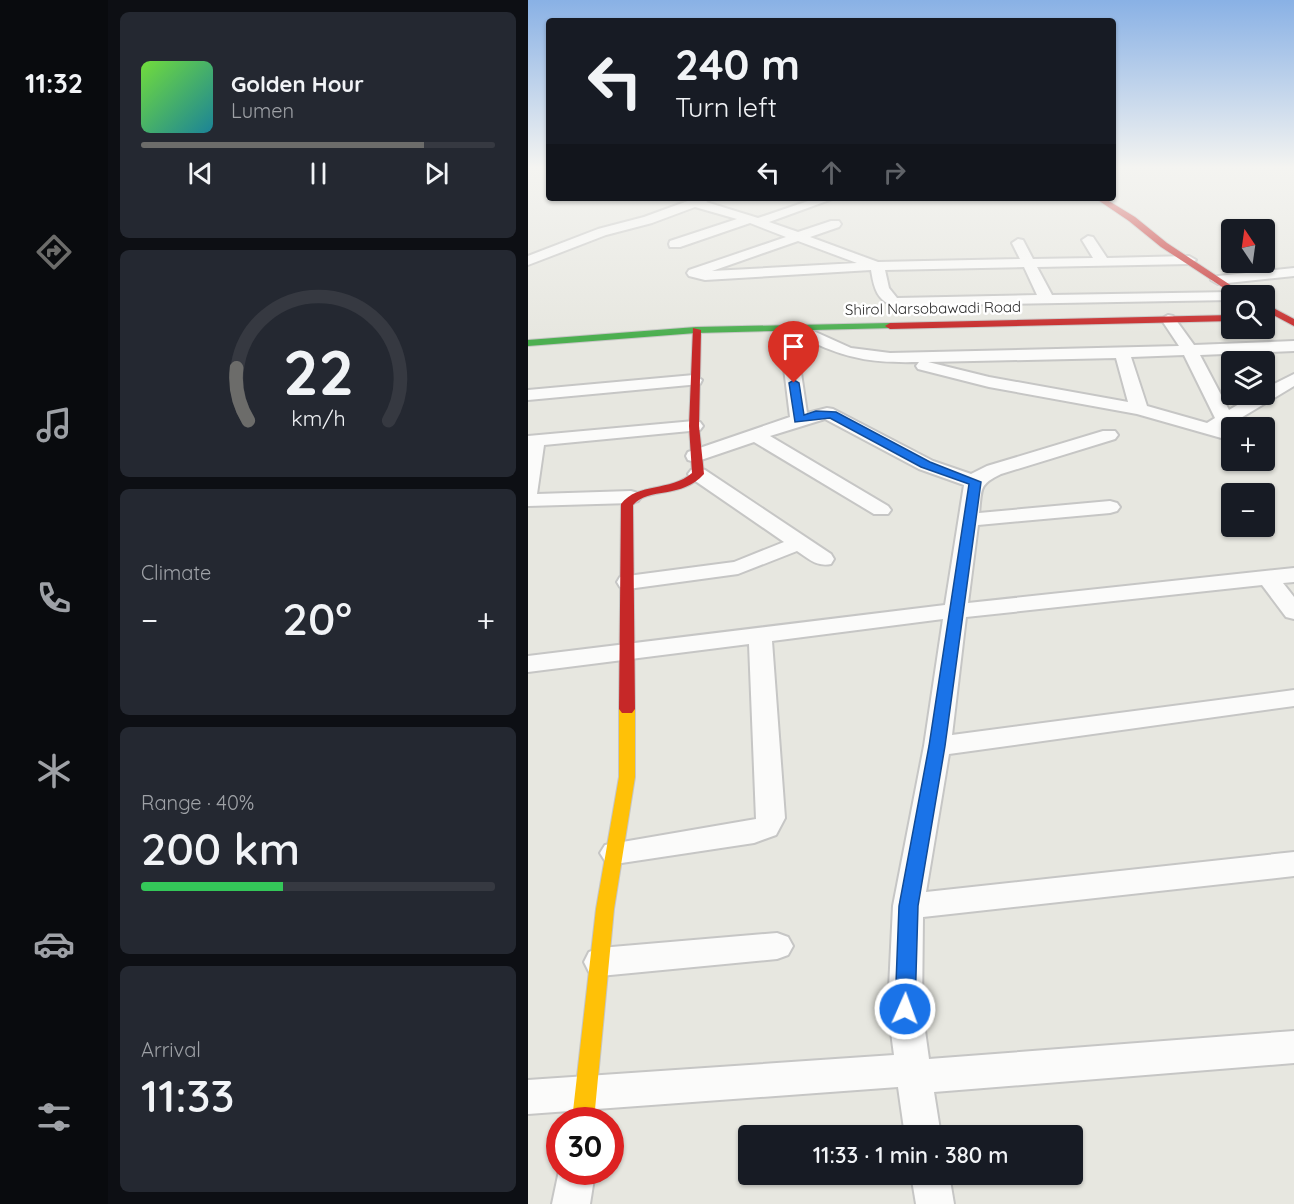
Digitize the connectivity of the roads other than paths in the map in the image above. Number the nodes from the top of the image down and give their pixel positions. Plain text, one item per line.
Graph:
1 (636, 222) edge
2 (666, 222) edge
3 (750, 222) edge
4 (757, 222) edge
5 (1136, 222) edge
6 (835, 224) dead end
7 (796, 238) junction
8 (1088, 240) dead end
9 (1018, 243) dead end
10 (1189, 260) junction
11 (528, 261) edge
12 (1104, 262) junction
13 (1030, 263) junction
14 (977, 264) junction
15 (877, 266) junction
16 (1294, 272) edge
17 (1218, 280) junction
18 (1226, 285) edge
19 (1221, 296) edge
20 (1047, 300) junction
21 (991, 301) junction
22 (1275, 311) edge
23 (1221, 318) edge
24 (1275, 318) edge
25 (1168, 319) junction
26 (1291, 319) edge
27 (795, 328) junction
28 (696, 330) junction
29 (810, 336) junction
30 (528, 343) edge
31 (1294, 346) edge
32 (1190, 351) junction
33 (1122, 353) junction
34 (1045, 356) junction
35 (890, 358) junction
36 (1294, 379) edge
37 (694, 380) junction
38 (1051, 394) junction
39 (528, 395) edge
40 (1139, 409) junction
41 (1223, 417) edge
42 (1243, 417) edge
43 (799, 420) junction
44 (694, 426) junction
45 (1221, 428) edge
46 (1109, 435) dead end
47 (757, 436) junction
48 (532, 441) edge
49 (696, 465) junction
50 (975, 482) junction
51 (528, 494) edge
52 (631, 497) junction
53 (528, 500) edge
54 (1110, 507) dead end
55 (881, 510) dead end
56 (969, 520) junction
57 (799, 543) junction
58 (823, 559) dead end
59 (1294, 575) edge
60 (1268, 578) junction
61 (628, 582) junction
62 (955, 611) junction
63 (1294, 612) edge
64 (760, 634) junction
65 (628, 653) junction
66 (528, 664) edge
67 (1294, 698) edge
68 (937, 746) junction
69 (615, 853) junction
70 (1294, 864) edge
71 (908, 906) junction
72 (777, 946) dead end
73 (600, 962) junction
74 (1294, 1047) edge
75 (913, 1074) junction
76 (528, 1097) edge
77 (585, 1107) edge
78 (921, 1125) edge
79 (574, 1185) edge
80 (932, 1185) edge
81 (571, 1204) edge
82 (935, 1204) edge

1 - 11 street
2 - 3 street
4 - 7 street
5 - 10 street
6 - 7 street
7 - 15 street
7 - 15 street
8 - 12 street
9 - 13 street
10 - 12 street
10 - 17 street
12 - 13 street
13 - 14 street
13 - 20 street
14 - 15 street
14 - 21 street
15 - 21 street
16 - 17 street
17 - 18 street
19 - 20 street
20 - 21 street
22 - 26 street
23 - 25 street, Shirol Narsobawadi Road
24 - 26 street
25 - 27 street, Shirol Narsobawadi Road
25 - 32 street
27 - 28 street, Shirol Narsobawadi Road
27 - 29 street
28 - 30 street, Shirol Narsobawadi Road
28 - 37 street
29 - 35 street
29 - 43 street
31 - 32 street
32 - 33 street
32 - 41 street
33 - 34 street
33 - 40 street
34 - 35 street
34 - 38 street
35 - 38 street
36 - 42 street
37 - 39 street
37 - 44 street
38 - 40 street
40 - 45 street
43 - 47 street
43 - 50 street
44 - 48 street
44 - 49 street
46 - 50 street
47 - 49 street
47 - 55 street
48 - 51 street
49 - 52 street
49 - 57 street
50 - 56 street
52 - 53 street
52 - 61 street
54 - 56 street
56 - 62 street
57 - 58 street
57 - 61 street
59 - 60 street
60 - 62 street
60 - 63 street
61 - 65 street
62 - 64 street
62 - 68 street
64 - 65 street
64 - 69 street
65 - 66 street
65 - 69 street
67 - 68 street
68 - 71 street
69 - 73 street
70 - 71 street
71 - 75 street
72 - 73 street
73 - 77 street
74 - 75 street
75 - 77 street
75 - 78 street
76 - 77 street
79 - 81 street
80 - 82 street

